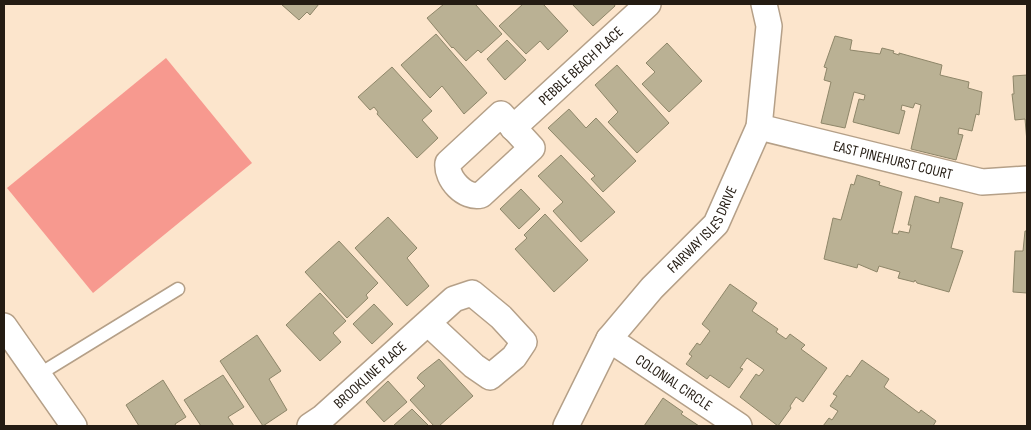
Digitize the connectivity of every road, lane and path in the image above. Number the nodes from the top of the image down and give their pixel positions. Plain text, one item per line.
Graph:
1 (648, 4) edge
2 (764, 4) edge
3 (759, 127) junction
4 (514, 128) dead end
5 (1027, 179) edge
6 (178, 289) dead end
7 (428, 323) dead end
8 (4, 326) edge
9 (609, 339) junction
10 (38, 375) junction
11 (74, 426) edge
12 (310, 426) edge
13 (566, 426) edge
14 (739, 426) edge

1 - 4 street, PEBBLE BEACH PLACE
2 - 3 street, FAIRWAY ISLES DRIVE
3 - 5 street, EAST PINEHURST COURT
3 - 9 street, FAIRWAY ISLES DRIVE
6 - 10 lane
7 - 12 street, BROOKLINE PLACE
8 - 10 street
9 - 13 street, FAIRWAY ISLES DRIVE
9 - 14 street, COLONIAL CIRCLE
10 - 11 street

